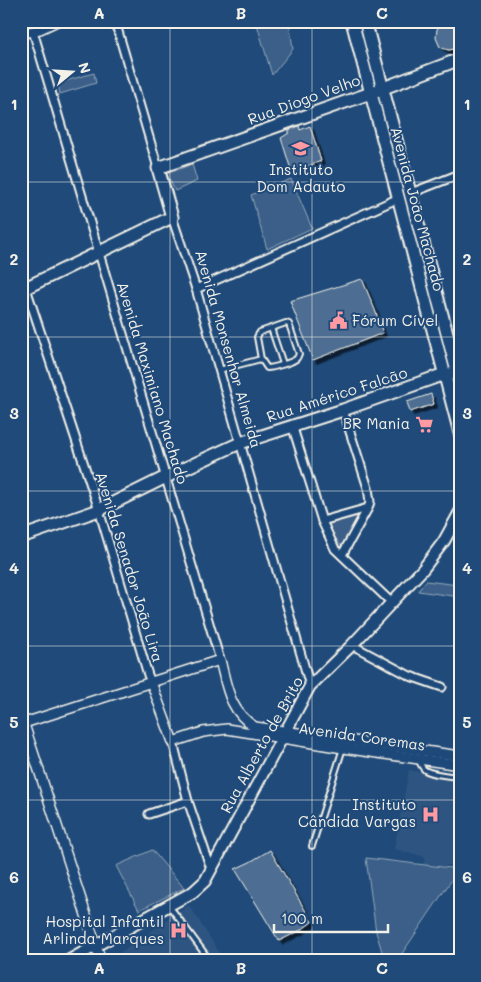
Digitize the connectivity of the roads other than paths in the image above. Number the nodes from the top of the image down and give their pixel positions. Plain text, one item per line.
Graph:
1 (57, 21) edge
2 (115, 21) edge
3 (352, 21) edge
4 (364, 21) edge
5 (33, 31) junction
6 (21, 34) edge
7 (460, 59) edge
8 (382, 88) junction
9 (371, 93) junction
10 (158, 168) junction
11 (460, 174) edge
12 (410, 193) junction
13 (399, 198) junction
14 (172, 218) junction
15 (99, 252) junction
16 (21, 273) edge
17 (24, 289) edge
18 (196, 289) junction
19 (271, 328) junction
20 (261, 359) junction
21 (283, 364) junction
22 (219, 370) junction
23 (444, 375) junction
24 (459, 375) edge
25 (343, 410) junction
26 (292, 425) junction
27 (460, 433) edge
28 (240, 443) junction
29 (166, 477) junction
30 (368, 508) junction
31 (99, 510) junction
32 (460, 512) edge
33 (322, 521) junction
34 (21, 537) edge
35 (342, 555) junction
36 (391, 602) junction
37 (352, 645) junction
38 (220, 660) junction
39 (151, 682) junction
40 (310, 686) junction
41 (442, 687) dead end
42 (22, 721) edge
43 (263, 729) joint
44 (284, 736) junction
45 (173, 742) junction
46 (342, 748) junction
47 (417, 754) junction
48 (460, 756) edge
49 (460, 764) edge
50 (460, 777) edge
51 (188, 801) junction
52 (149, 814) dead end
53 (312, 846) dead end
54 (211, 868) junction
55 (168, 905) junction
56 (95, 945) junction
57 (68, 961) edge
58 (101, 961) edge
59 (208, 961) edge

1 - 5 street
2 - 10 street, Avenida Monsenhor Almeida
3 - 9 main road, Avenida João Machado
4 - 8 main road, Avenida João Machado
5 - 6 street
5 - 15 street, Avenida Maximiano Machado
7 - 8 main road, Rua Diogo Velho
8 - 9 main road, Rua Diogo Velho
8 - 12 main road, Avenida João Machado
9 - 10 main road, Rua Diogo Velho
9 - 13 main road, Avenida João Machado
10 - 14 main road, Avenida Monsenhor Almeida
11 - 12 street
12 - 24 main road, Avenida João Machado
13 - 18 street
13 - 23 main road, Avenida João Machado
14 - 15 main road
14 - 18 street, Avenida Monsenhor Almeida
15 - 17 main road
15 - 29 street, Avenida Maximiano Machado
16 - 17 street, Avenida Senador João Lira
17 - 31 street, Avenida Senador João Lira
18 - 22 street, Avenida Monsenhor Almeida
19 - 20 lane
19 - 21 lane
19 - 21 lane
20 - 21 lane
20 - 22 lane
22 - 28 street, Avenida Monsenhor Almeida
23 - 24 main road, Rua Américo Falcão
23 - 25 main road, Rua Américo Falcão
23 - 27 main road, Avenida João Machado
25 - 26 main road, Rua Américo Falcão
25 - 30 street
26 - 28 main road, Rua Américo Falcão
26 - 33 street
28 - 29 main road, Rua Américo Falcão
28 - 40 street, Avenida Monsenhor Almeida
29 - 31 main road, Rua Américo Falcão
29 - 38 street, Avenida Maximiano Machado
30 - 33 street
30 - 35 street
31 - 34 main road, Rua Américo Falcão
31 - 39 street, Avenida Senador João Lira
32 - 36 main road, Rua Alberto de Brito
33 - 35 street
35 - 36 street
36 - 37 main road, Rua Alberto de Brito
37 - 40 main road, Rua Alberto de Brito
37 - 41 street
38 - 39 street
38 - 43 street, Avenida Maximiano Machado
39 - 42 street
39 - 45 street, Avenida Senador João Lira
40 - 44 main road, Rua Alberto de Brito
42 - 56 street
43 - 44 street, Avenida Coremas
44 - 45 street, Avenida Coremas
44 - 46 street, Avenida Coremas
44 - 47 street, Avenida Coremas
44 - 54 main road, Rua Alberto de Brito
45 - 51 street, Avenida Senador João Lira
46 - 47 street, Avenida Coremas
46 - 53 lane
47 - 48 street, Avenida Coremas
47 - 49 street, Avenida Coremas
47 - 50 lane
51 - 52 street
51 - 54 street, Avenida Senador João Lira
54 - 55 main road, Rua Alberto de Brito
55 - 56 main road, Rua Alberto de Brito
55 - 59 lane
56 - 57 main road, Rua Alberto de Brito
56 - 58 street

